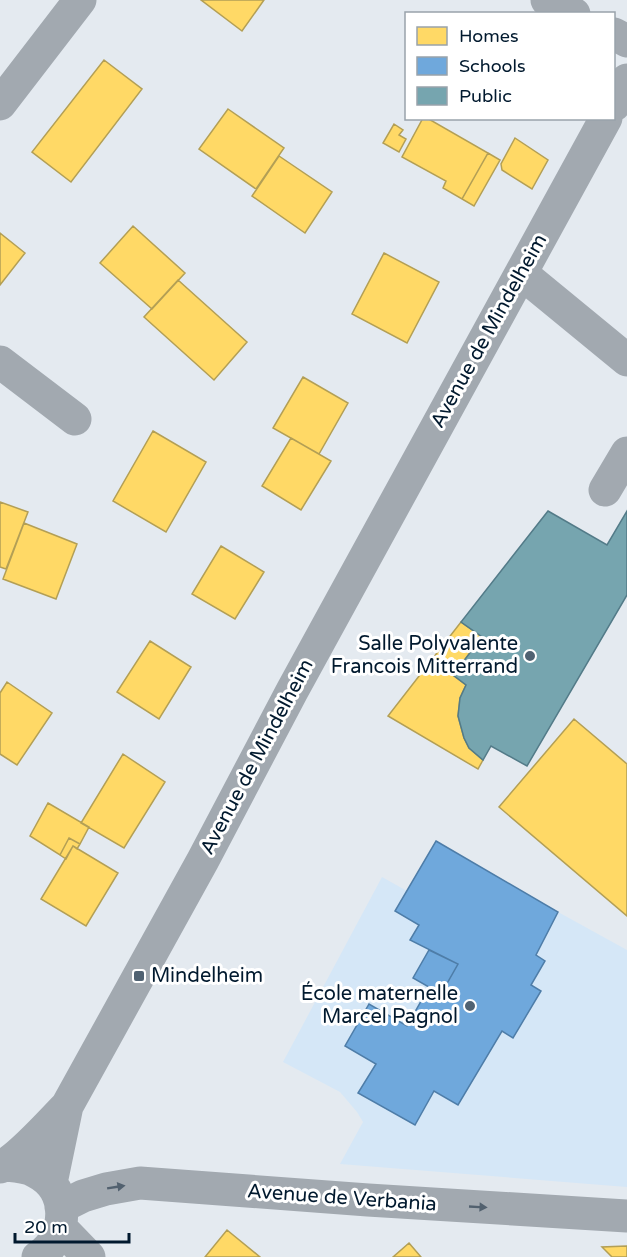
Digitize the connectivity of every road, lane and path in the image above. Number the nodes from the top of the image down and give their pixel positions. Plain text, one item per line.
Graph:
1 (80, 0) edge
2 (547, 0) edge
3 (570, 12) edge
4 (627, 80) edge
5 (615, 103) edge
6 (0, 104) edge
7 (605, 120) edge
8 (521, 273) junction
9 (627, 360) edge
10 (0, 362) edge
11 (75, 419) dead end
12 (627, 453) edge
13 (605, 490) dead end
14 (67, 1106) junction
15 (2, 1166) edge
16 (57, 1205) junction
17 (627, 1216) edge
18 (38, 1257) edge
19 (89, 1257) edge

1 - 6 street
2 - 3 street
4 - 5 street
7 - 8 street, Avenue de Mindelheim
8 - 9 street
8 - 14 street, Avenue de Mindelheim
10 - 11 street
12 - 13 street
14 - 15 street
14 - 16 street, Avenue de Mindelheim
15 - 16 street
16 -> 17 street, Avenue de Verbania
16 - 18 street
16 - 19 street

